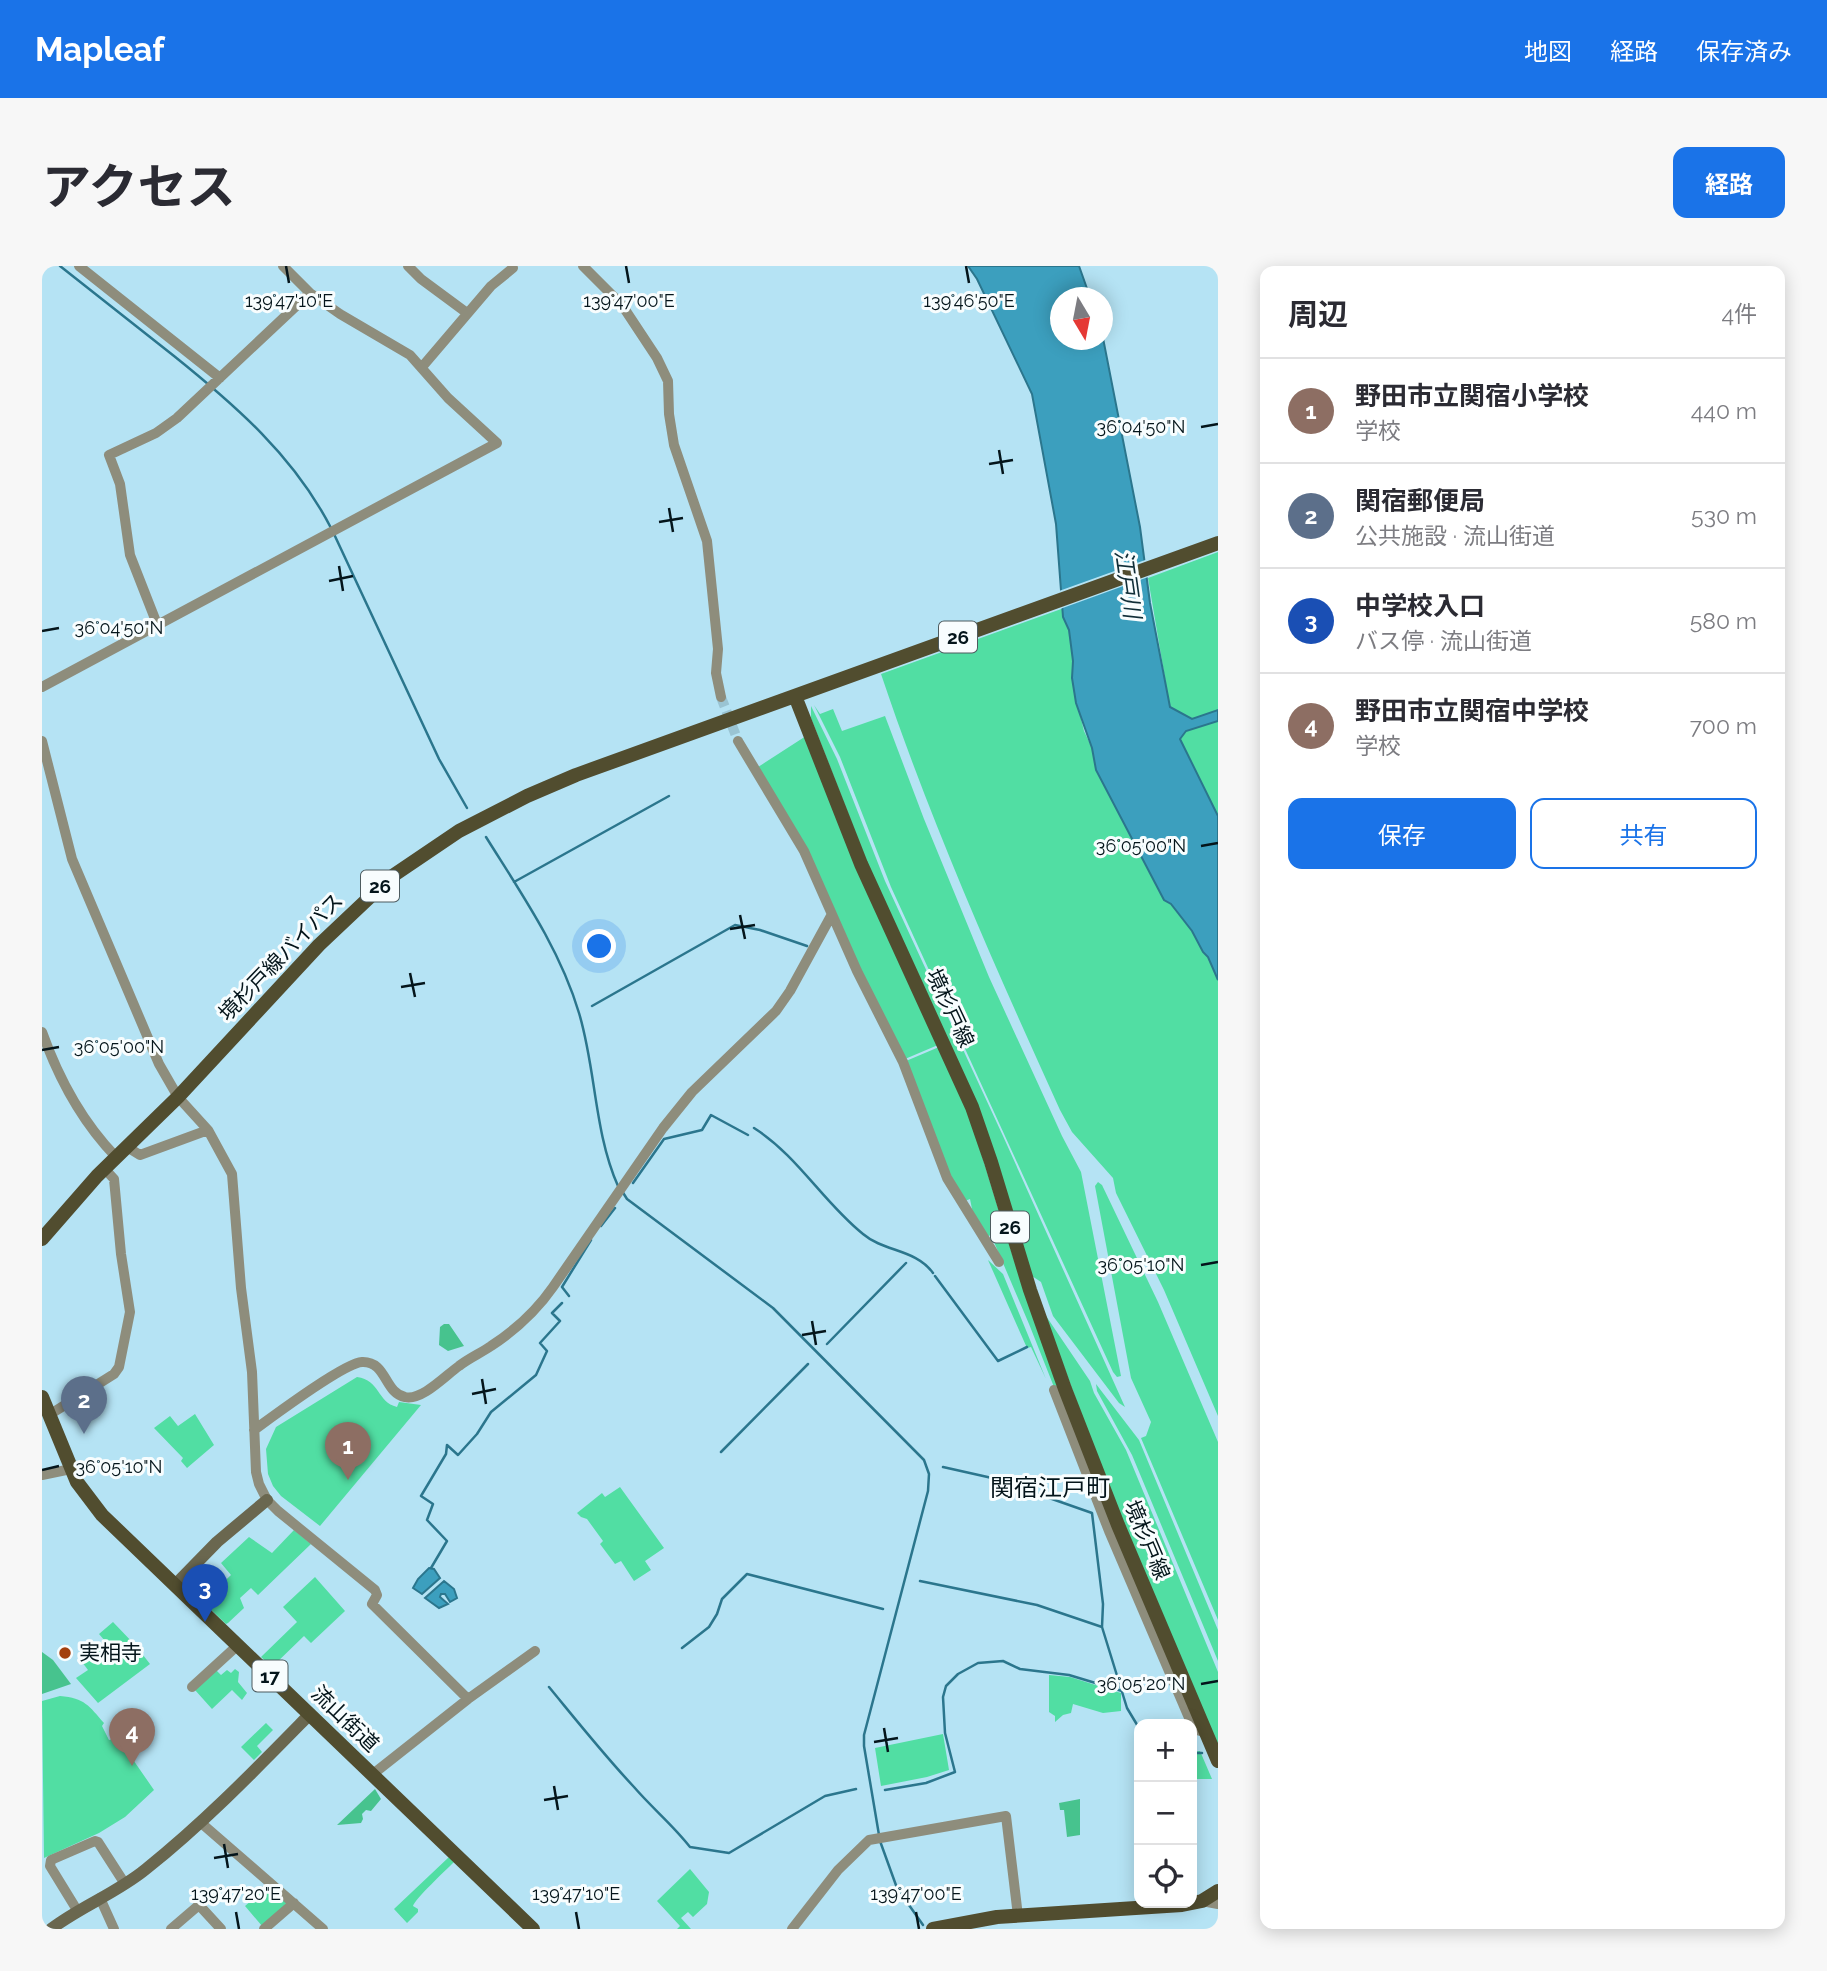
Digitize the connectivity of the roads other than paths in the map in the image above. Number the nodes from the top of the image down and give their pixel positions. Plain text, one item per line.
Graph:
1 (79, 266) edge
2 (283, 266) edge
3 (408, 266) edge
4 (583, 266) edge
5 (513, 268) edge
6 (310, 293) junction
7 (467, 313) junction
8 (422, 368) junction
9 (217, 380) junction
10 (1218, 543) edge
11 (157, 624) junction
12 (42, 687) edge
13 (795, 696) junction
14 (721, 697) tunnel mouth
15 (42, 741) edge
16 (738, 741) tunnel mouth
17 (831, 916) junction
18 (42, 1032) edge
19 (178, 1097) junction
20 (208, 1130) junction
21 (121, 1152) junction
22 (104, 1168) junction
23 (42, 1238) edge
24 (999, 1262) dead end
25 (1054, 1390) dead end
26 (42, 1397) edge
27 (49, 1415) junction
28 (254, 1430) junction
29 (71, 1469) junction
30 (42, 1475) edge
31 (267, 1500) junction
32 (175, 1585) junction
33 (238, 1645) junction
34 (535, 1651) dead end
35 (192, 1687) dead end
36 (468, 1699) junction
37 (310, 1714) junction
38 (1207, 1733) junction
39 (1218, 1760) edge
40 (373, 1774) junction
41 (200, 1822) junction
42 (125, 1884) junction
43 (1218, 1891) edge
44 (100, 1898) junction
45 (1202, 1901) junction
46 (294, 1903) junction
47 (1218, 1904) edge
48 (77, 1910) junction
49 (1018, 1916) junction
50 (51, 1929) edge
51 (114, 1929) edge
52 (171, 1929) edge
53 (221, 1929) edge
54 (264, 1929) edge
55 (323, 1929) edge
56 (533, 1929) edge
57 (792, 1929) edge
58 (933, 1929) edge

1 - 9 street
2 - 6 street
3 - 7 street
4 - 14 street
5 - 7 street
6 - 8 street
6 - 9 street
7 - 8 street
8 - 11 street
9 - 11 street
10 - 13 main road, 26
11 - 12 street
13 - 19 main road, 境杉戸線バイパス / 26
13 - 38 main road, 境杉戸線 / 26
15 - 19 street
16 - 17 street
17 - 24 street
17 - 28 street
18 - 21 street
19 - 20 street
19 - 21 main road, 境杉戸線バイパス / 26
20 - 21 street
20 - 28 street
21 - 22 main road, 境杉戸線バイパス / 26
22 - 23 main road, 境杉戸線バイパス / 26
22 - 27 street
25 - 38 street
26 - 27 main road, 流山街道 / 17
27 - 29 main road, 流山街道 / 17
28 - 31 street
29 - 30 street
29 - 32 main road, 流山街道 / 17
31 - 32 street
31 - 36 street
32 - 33 main road, 流山街道 / 17
33 - 35 street
33 - 37 main road, 流山街道 / 17
34 - 36 street
36 - 40 street
37 - 40 main road, 流山街道 / 17
37 - 41 street
38 - 39 main road, 境杉戸線 / 26
40 - 56 main road, 流山街道 / 17
41 - 42 street
41 - 46 street
42 - 44 street
42 - 48 street
43 - 45 main road
44 - 48 street
44 - 51 street
45 - 47 street
45 - 49 main road
46 - 54 street
46 - 55 street
48 - 50 street
49 - 57 street
49 - 58 main road
52 - 53 street

